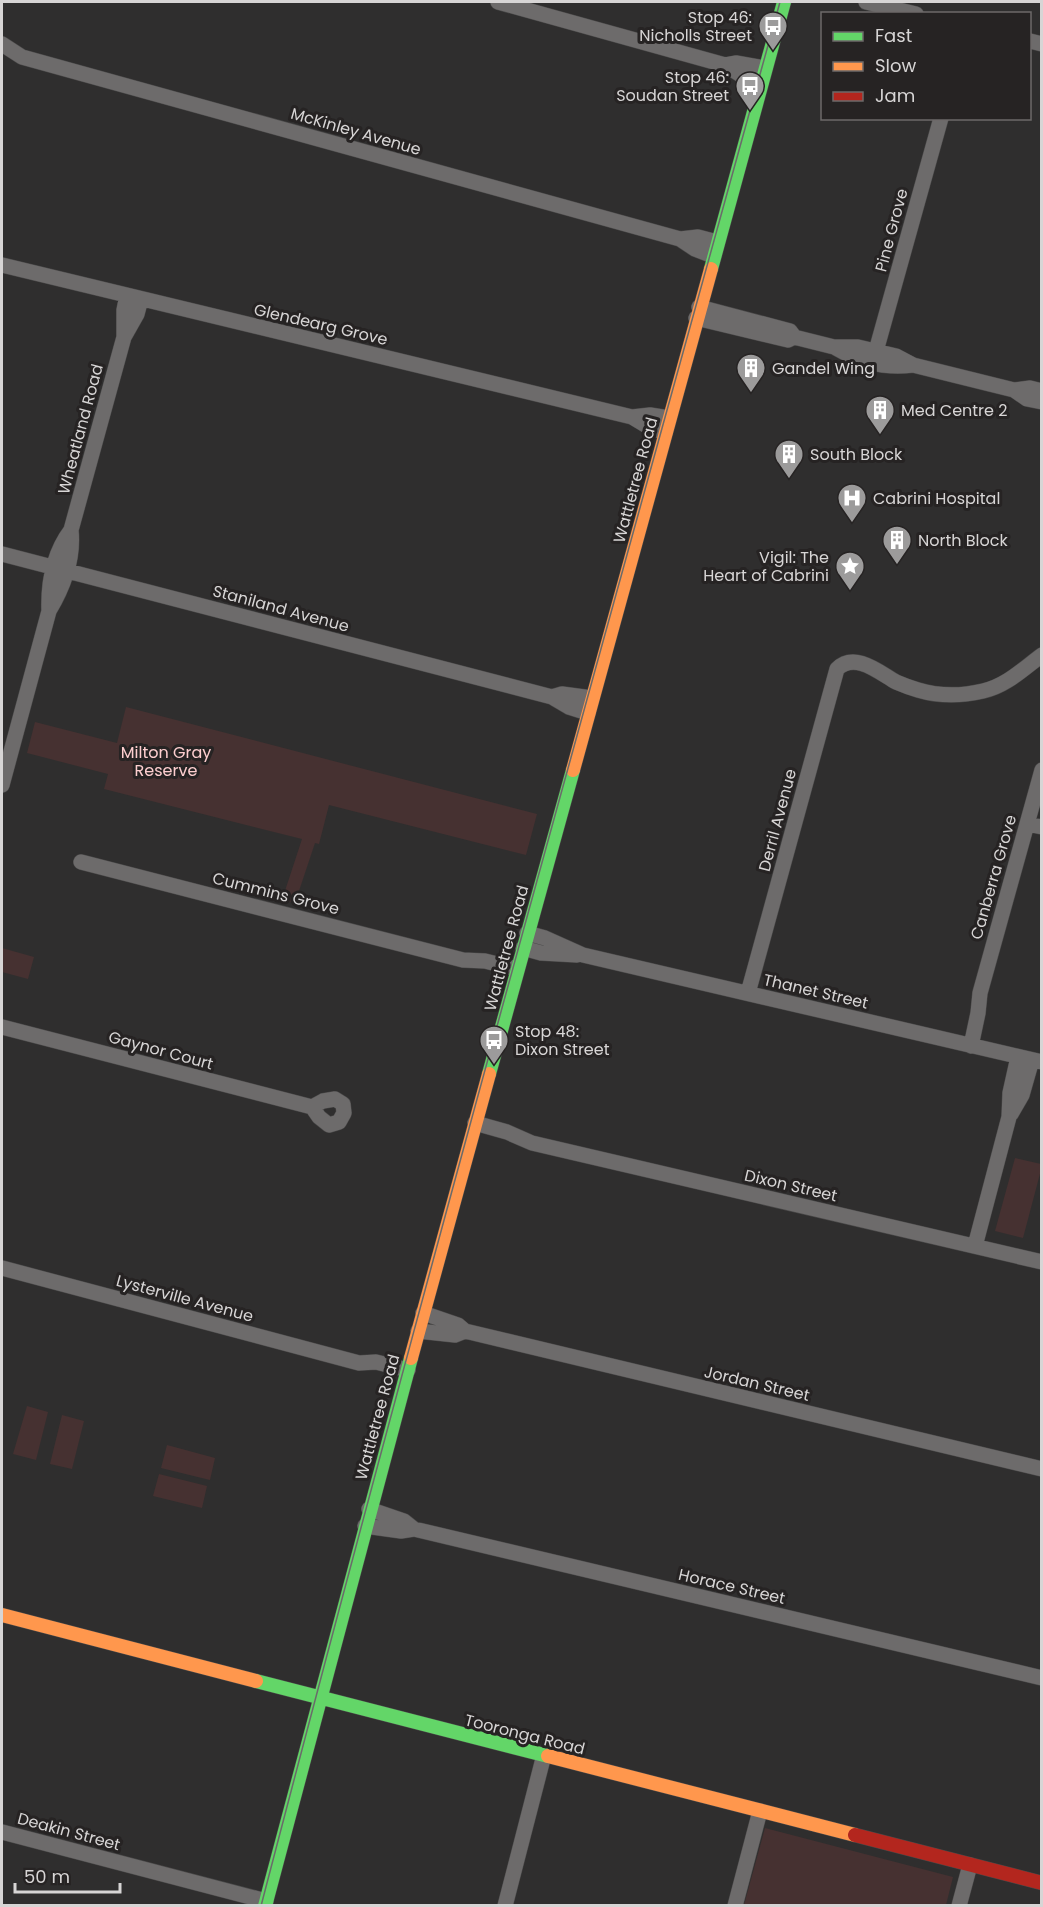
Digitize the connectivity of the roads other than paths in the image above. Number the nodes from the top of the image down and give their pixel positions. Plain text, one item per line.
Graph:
1 (498, 2) edge
2 (784, 2) edge
3 (866, 2) edge
4 (522, 5) edge
5 (908, 12) edge
6 (2, 44) edge
7 (2, 57) edge
8 (22, 57) junction
9 (763, 75) junction
10 (939, 120) edge
11 (715, 249) junction
12 (2, 265) edge
13 (134, 297) junction
14 (698, 313) junction
15 (834, 347) junction
16 (876, 351) junction
17 (913, 365) junction
18 (1040, 398) edge
19 (667, 425) junction
20 (2, 554) edge
21 (60, 569) junction
22 (1041, 655) edge
23 (590, 706) junction
24 (1041, 770) edge
25 (2, 785) edge
26 (1034, 826) edge
27 (81, 862) dead end
28 (528, 933) junction
29 (523, 948) junction
30 (583, 955) junction
31 (516, 974) junction
32 (748, 993) junction
33 (2, 1027) edge
34 (966, 1045) junction
35 (1030, 1060) edge
36 (312, 1107) dead end
37 (474, 1129) junction
38 (975, 1246) junction
39 (1041, 1263) edge
40 (2, 1268) edge
41 (423, 1313) junction
42 (418, 1331) junction
43 (465, 1331) junction
44 (406, 1375) junction
45 (1041, 1469) edge
46 (369, 1509) junction
47 (365, 1526) junction
48 (414, 1529) junction
49 (2, 1615) edge
50 (1041, 1678) edge
51 (319, 1698) junction
52 (544, 1755) junction
53 (760, 1811) junction
54 (2, 1832) edge
55 (970, 1864) junction
56 (1041, 1883) edge
57 (266, 1903) edge
58 (505, 1905) edge
59 (735, 1905) edge
60 (959, 1905) edge

1 - 4 street
2 - 9 main road, Wattletree Road
3 - 5 street
4 - 9 street
6 - 8 street, McKinley Avenue
7 - 8 street, McKinley Avenue
8 - 11 street, McKinley Avenue
9 - 11 main road, Wattletree Road
10 - 16 street, Pine Grove
11 - 14 main road, Wattletree Road
12 - 13 street, Glendearg Grove
13 - 19 street, Glendearg Grove
13 - 21 street, Wheatland Road
14 - 15 street
14 - 19 main road, Wattletree Road
15 - 16 street
15 - 17 street
16 - 17 street
17 - 18 street
19 - 23 main road, Wattletree Road
20 - 21 street, Staniland Avenue
21 - 23 street, Staniland Avenue
21 - 25 street, Wheatland Road
22 - 32 street, Derril Avenue
23 - 28 main road, Wattletree Road
24 - 26 street, Canberra Grove
26 - 34 street, Canberra Grove
27 - 31 street, Cummins Grove
28 - 29 main road, Wattletree Road
28 - 30 street, Thanet Street
29 - 30 street, Thanet Street
29 - 31 main road, Wattletree Road
30 - 32 street, Thanet Street
31 - 37 main road, Wattletree Road
32 - 34 street, Thanet Street
33 - 36 street, Gaynor Court
34 - 35 street, Thanet Street
35 - 38 street
37 - 38 street, Dixon Street
37 - 41 main road, Wattletree Road
38 - 39 street, Dixon Street
40 - 44 street, Lysterville Avenue
41 - 42 main road, Wattletree Road
41 - 43 street, Jordan Street
42 - 43 street, Jordan Street
42 - 44 main road, Wattletree Road
43 - 45 street, Jordan Street
44 - 46 main road, Wattletree Road
46 - 47 main road, Wattletree Road
46 - 48 street, Horace Street
47 - 48 street, Horace Street
47 - 51 main road, Wattletree Road
48 - 50 street, Horace Street
49 - 51 main road, Tooronga Road
51 - 52 main road, Tooronga Road
51 - 57 main road, Wattletree Road
52 - 53 main road, Tooronga Road
52 - 58 street
53 - 55 main road, Tooronga Road
53 - 59 street
54 - 57 street, Deakin Street
55 - 56 main road, Tooronga Road
55 - 60 street

